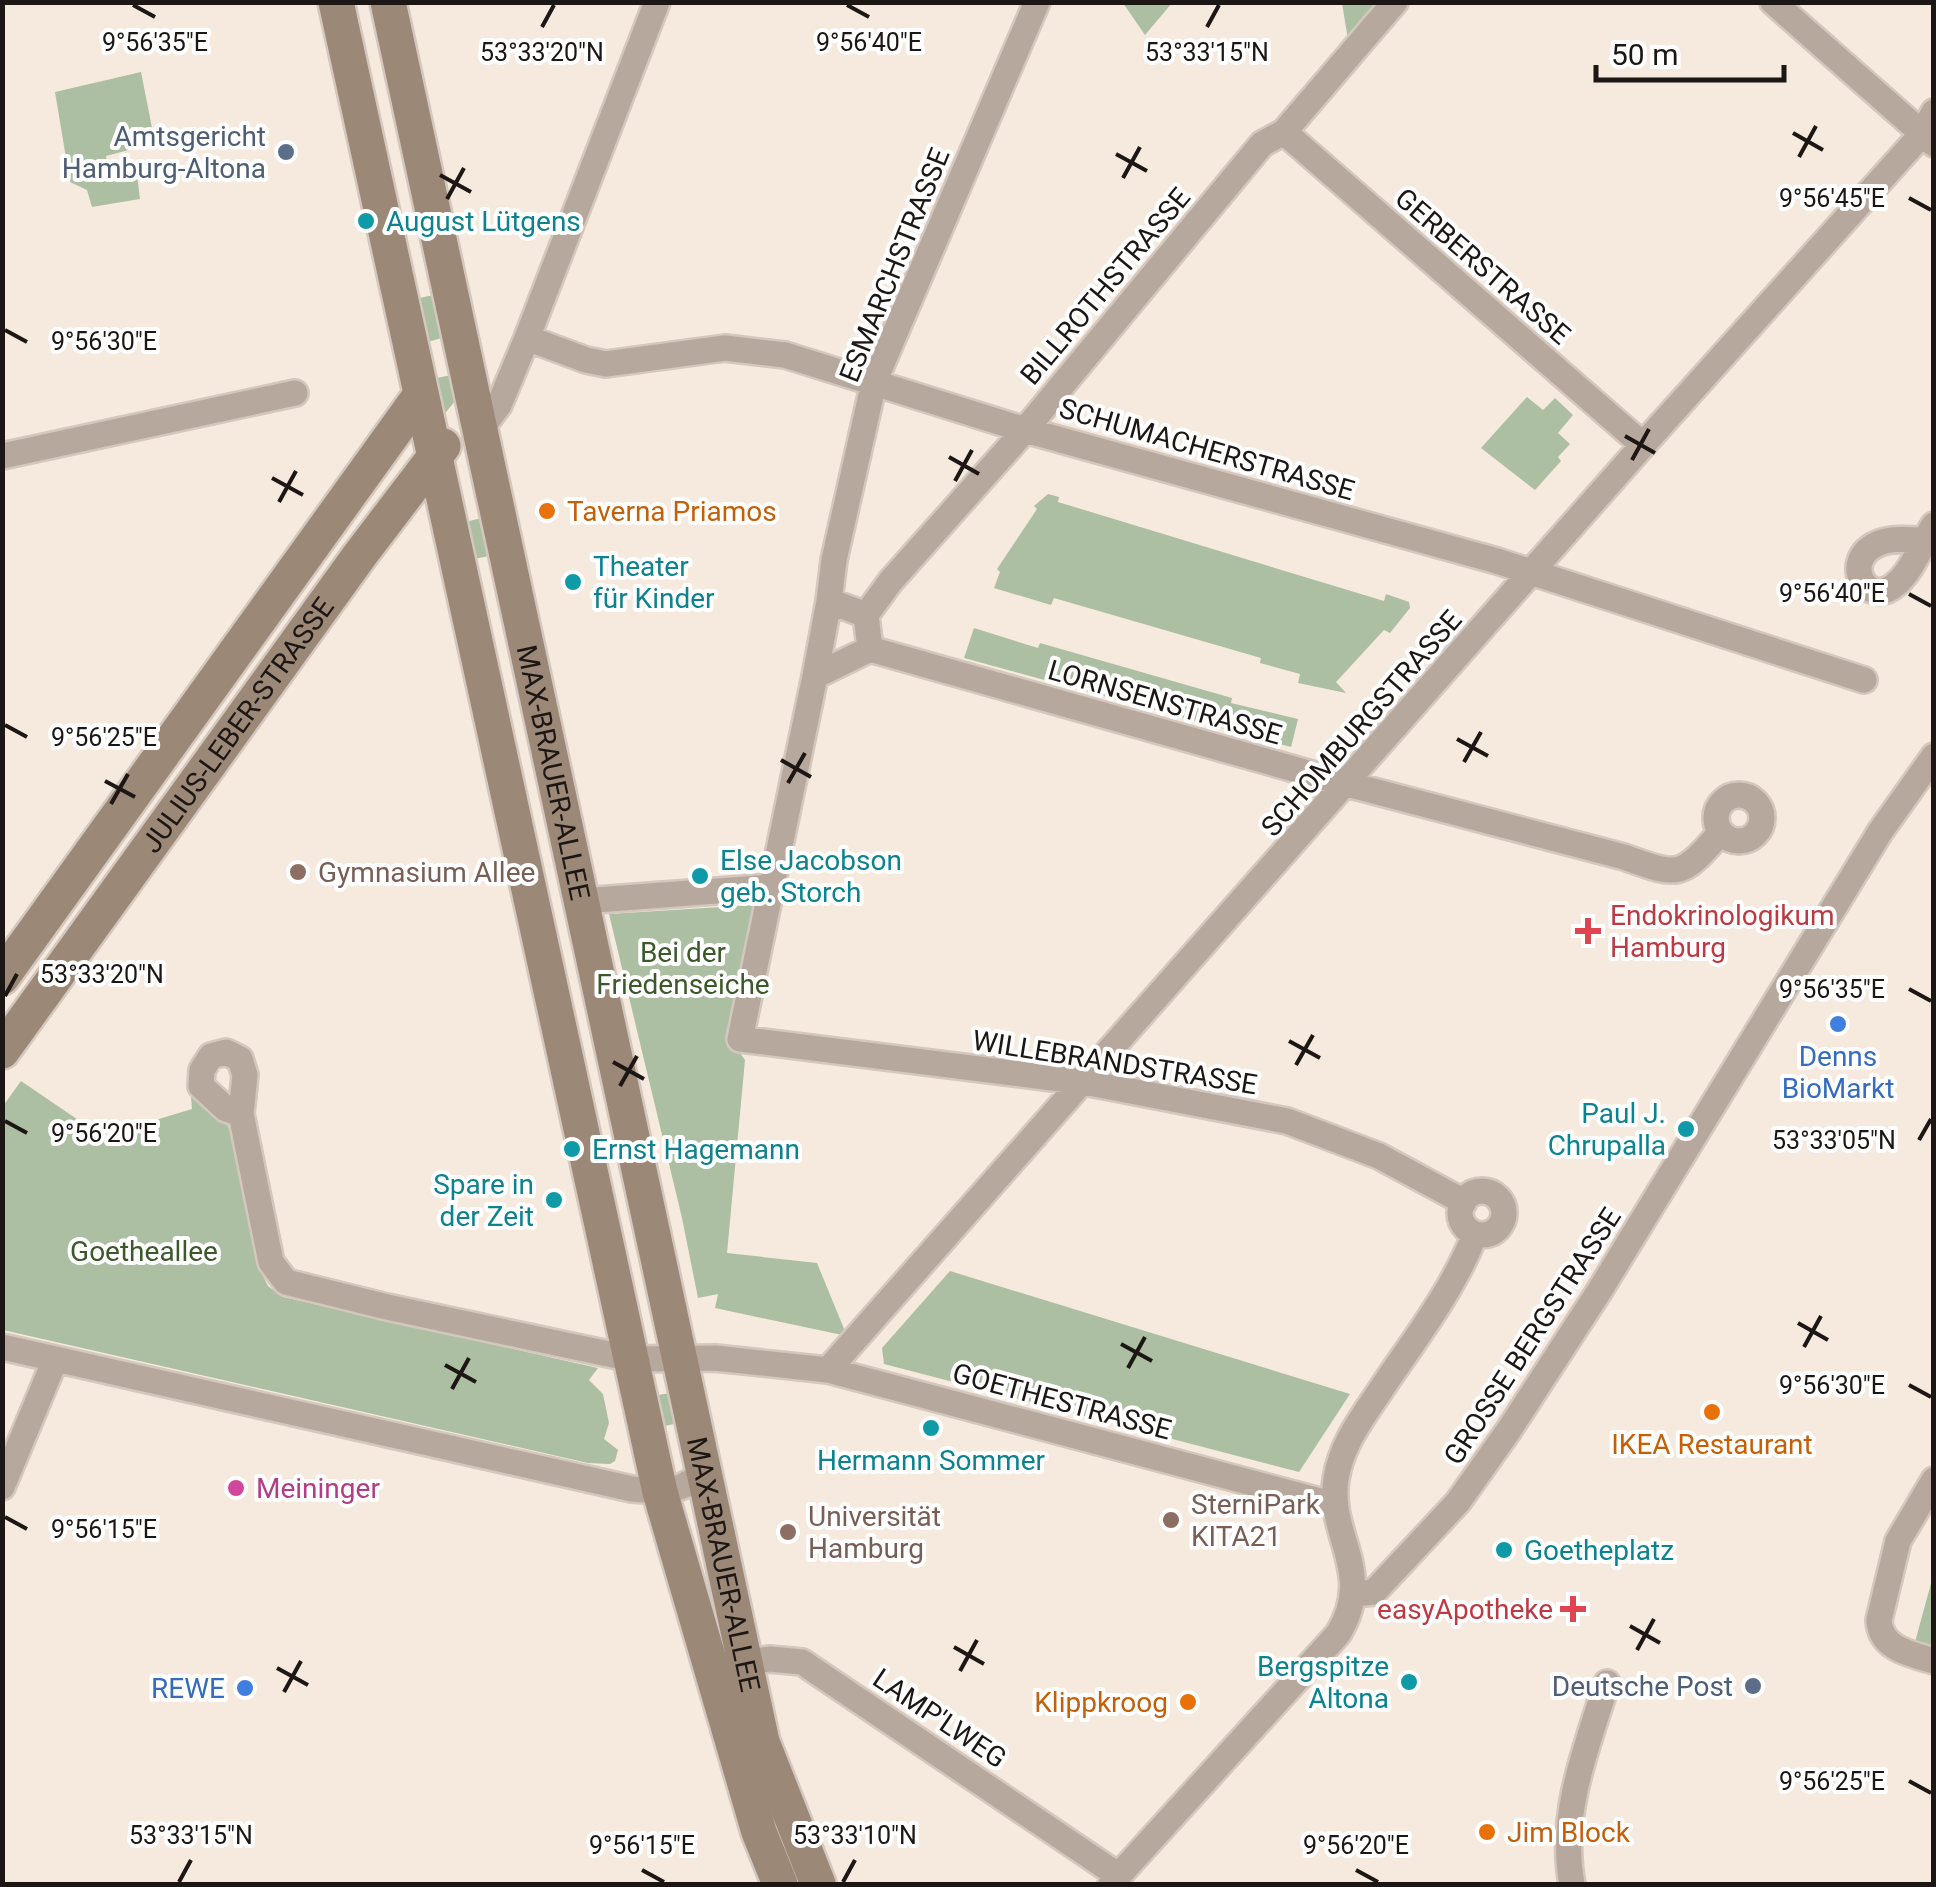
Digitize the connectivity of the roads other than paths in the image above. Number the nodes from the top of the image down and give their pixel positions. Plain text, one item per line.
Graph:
1 (336, 2) edge
2 (388, 2) edge
3 (657, 2) edge
4 (1038, 2) edge
5 (1395, 2) edge
6 (1773, 2) edge
7 (1930, 130) edge
8 (1284, 132) junction
9 (527, 338) junction
10 (874, 382) junction
11 (295, 393) dead end
12 (420, 396) junction
13 (476, 414) junction
14 (1025, 430) junction
15 (1644, 445) junction
16 (2, 456) edge
17 (434, 457) junction
18 (1532, 575) junction
19 (828, 601) junction
20 (866, 615) junction
21 (870, 649) junction
22 (815, 676) junction
23 (1864, 680) dead end
24 (1934, 756) edge
25 (1347, 784) junction
26 (1720, 833) dead end
27 (771, 887) junction
28 (582, 901) junction
29 (2, 976) edge
30 (2, 1051) edge
31 (1084, 1082) junction
32 (241, 1114) dead end
33 (1464, 1202) junction
34 (1475, 1234) junction
35 (2, 1348) edge
36 (632, 1359) junction
37 (55, 1360) junction
38 (681, 1360) junction
39 (828, 1370) junction
40 (704, 1468) junction
41 (1934, 1480) edge
42 (2, 1486) edge
43 (660, 1492) junction
44 (1335, 1505) junction
45 (1354, 1594) junction
46 (731, 1653) junction
47 (1934, 1661) edge
48 (1606, 1683) dead end
49 (759, 1832) junction
50 (1115, 1880) edge
51 (780, 1884) edge
52 (801, 1884) edge
53 (818, 1884) edge
54 (1572, 1884) edge

1 - 12 main road, MAX-BRAUER-ALLEE
2 - 13 main road, MAX-BRAUER-ALLEE
3 - 9 street
4 - 10 street, ESMARCHSTRASSE
5 - 8 street, BILLROTHSTRASSE
6 - 7 street
7 - 15 street, SCHOMBURGSTRASSE
8 - 14 street, BILLROTHSTRASSE
8 - 15 street, GERBERSTRASSE
9 - 10 street, SCHUMACHERSTRASSE
9 - 13 street
10 - 14 street, SCHUMACHERSTRASSE
10 - 19 street, ESMARCHSTRASSE
11 - 16 street
12 - 17 main road, MAX-BRAUER-ALLEE
12 - 29 main road, JULIUS-LEBER-STRASSE
13 - 17 main road, JULIUS-LEBER-STRASSE
13 - 28 main road, MAX-BRAUER-ALLEE
14 - 18 street, SCHUMACHERSTRASSE
14 - 20 street, BILLROTHSTRASSE
15 - 18 street, SCHOMBURGSTRASSE
17 - 30 main road, JULIUS-LEBER-STRASSE
17 - 36 main road, MAX-BRAUER-ALLEE
18 - 23 street, SCHUMACHERSTRASSE
18 - 25 street, SCHOMBURGSTRASSE
19 - 20 street
19 - 22 street, ESMARCHSTRASSE
20 - 21 street
21 - 22 street
21 - 25 street, LORNSENSTRASSE
22 - 27 street, ESMARCHSTRASSE
24 - 45 street, GROSSE BERGSTRASSE
25 - 26 street, LORNSENSTRASSE
25 - 31 street, SCHOMBURGSTRASSE
27 - 28 street
27 - 31 street, WILLEBRANDSTRASSE
28 - 38 main road, MAX-BRAUER-ALLEE
31 - 33 street, WILLEBRANDSTRASSE
31 - 39 street, SCHOMBURGSTRASSE
32 - 36 street
33 - 34 street
33 - 34 street, WILLEBRANDSTRASSE
34 - 44 street
35 - 37 street
36 - 38 street
36 - 43 main road, MAX-BRAUER-ALLEE
37 - 42 street
37 - 43 street
38 - 39 street, GOETHESTRASSE
38 - 40 main road, MAX-BRAUER-ALLEE
39 - 44 street, GOETHESTRASSE
40 - 43 street
40 - 46 main road, MAX-BRAUER-ALLEE
41 - 47 street
43 - 46 main road, MAX-BRAUER-ALLEE
44 - 45 street
45 - 50 street
46 - 49 main road, MAX-BRAUER-ALLEE
46 - 50 street, LAMP'LWEG
46 - 53 main road, MAX-BRAUER-ALLEE
48 - 54 street
49 - 51 main road, MAX-BRAUER-ALLEE
49 - 52 main road, MAX-BRAUER-ALLEE

